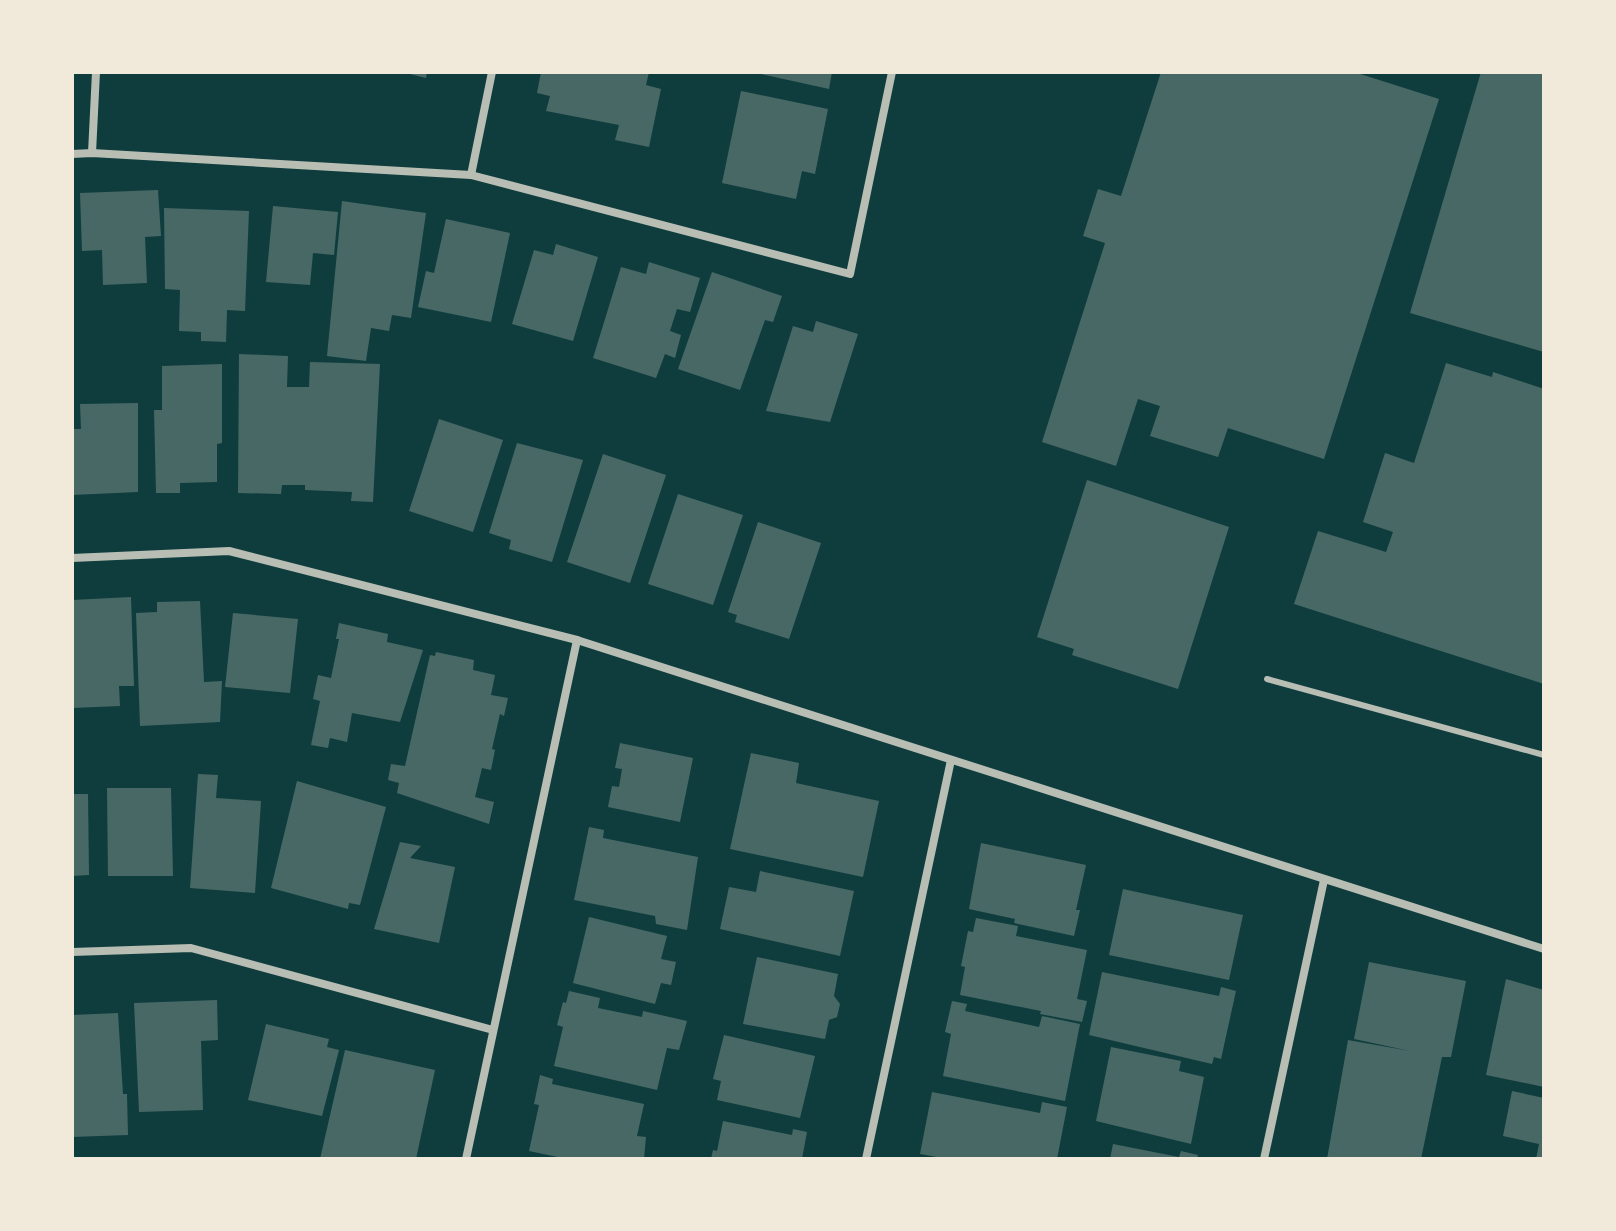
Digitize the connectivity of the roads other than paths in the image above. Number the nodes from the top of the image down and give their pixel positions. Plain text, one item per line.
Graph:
1 (96, 72) edge
2 (492, 72) edge
3 (892, 72) edge
4 (92, 153) junction
5 (72, 154) edge
6 (471, 175) junction
7 (72, 558) edge
8 (577, 640) junction
9 (1267, 679) dead end
10 (1544, 755) edge
11 (951, 760) junction
12 (1324, 880) junction
13 (1544, 949) edge
14 (72, 952) edge
15 (493, 1030) junction
16 (466, 1159) edge
17 (866, 1159) edge
18 (1264, 1159) edge

1 - 4 street
2 - 6 street
3 - 6 street
4 - 5 street
4 - 6 street
7 - 8 street
8 - 11 street
8 - 15 street
9 - 10 lane
11 - 12 street
11 - 17 street
12 - 13 street
12 - 18 street
14 - 15 street
15 - 16 street

